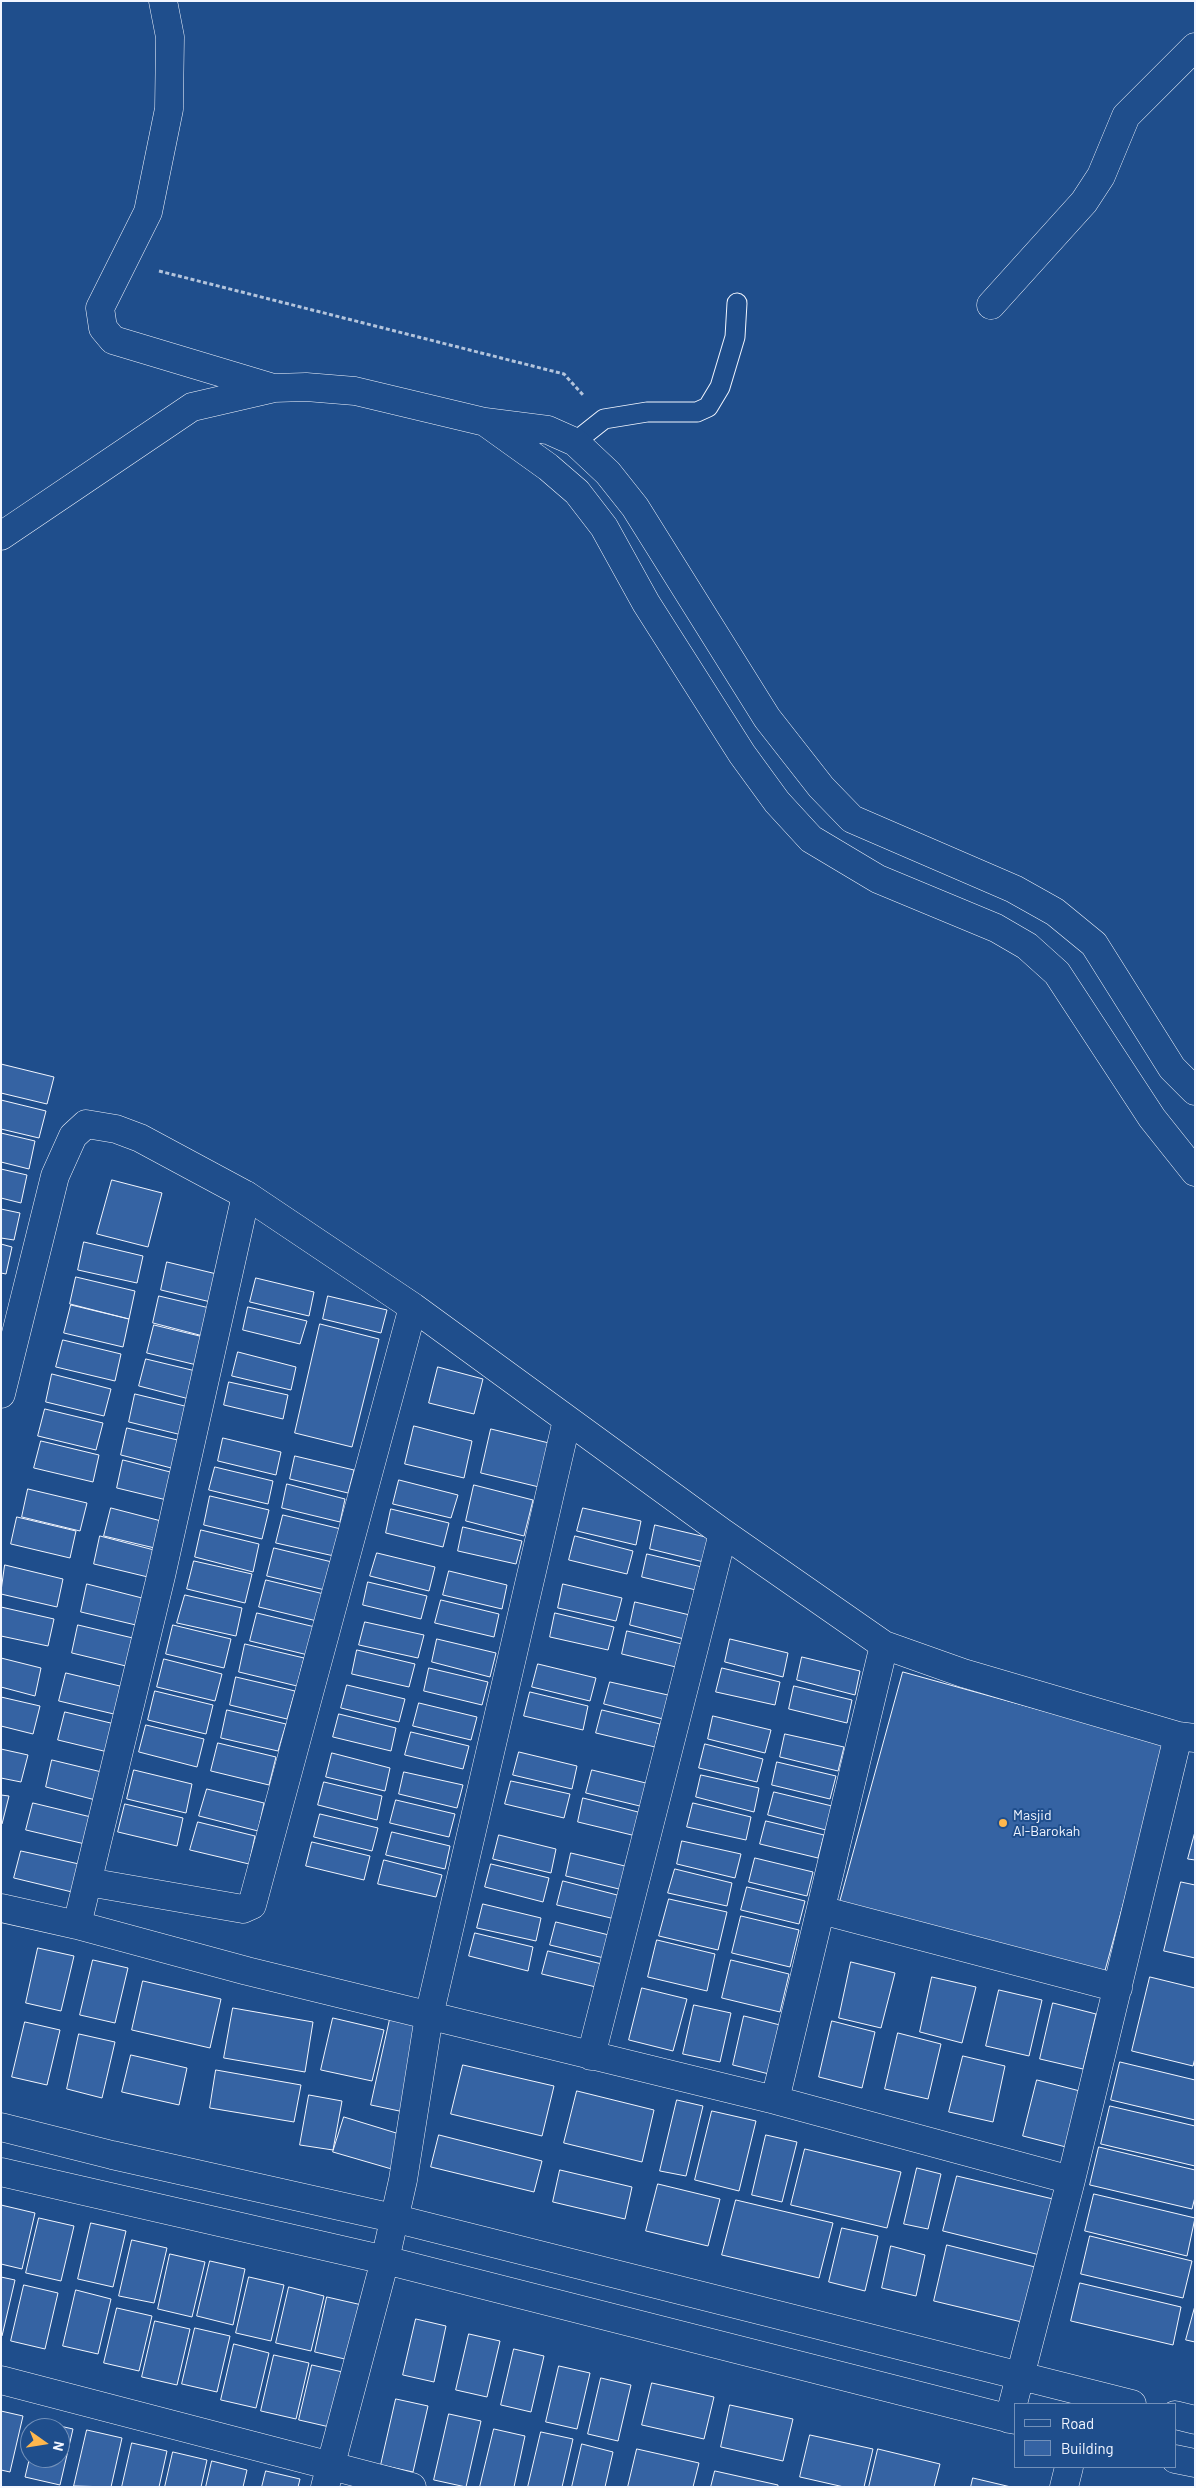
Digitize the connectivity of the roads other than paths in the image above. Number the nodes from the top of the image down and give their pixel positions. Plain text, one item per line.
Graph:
1 (163, 1) edge
2 (1195, 47) edge
3 (737, 303) dead end
4 (991, 306) dead end
5 (274, 388) junction
6 (485, 422) junction
7 (575, 442) junction
8 (1, 536) edge
9 (1195, 1091) edge
10 (1195, 1172) edge
11 (246, 1195) junction
12 (413, 1307) junction
13 (1, 1394) edge
14 (567, 1420) junction
15 (723, 1533) junction
16 (884, 1645) junction
17 (1186, 1737) edge
18 (88, 1882) junction
19 (1, 1908) edge
20 (820, 1910) junction
21 (77, 1926) junction
22 (1118, 1988) junction
23 (430, 2016) junction
24 (591, 2056) junction
25 (775, 2100) junction
26 (1, 2128) edge
27 (1, 2172) edge
28 (1071, 2180) junction
29 (393, 2218) junction
30 (385, 2260) junction
31 (1020, 2376) junction
32 (1, 2380) edge
33 (1084, 2399) edge
34 (1015, 2403) edge
35 (1122, 2403) edge
36 (1176, 2415) edge
37 (1012, 2420) edge
38 (1195, 2420) edge
39 (1176, 2459) edge
40 (1195, 2464) edge
41 (1068, 2468) edge
42 (328, 2477) edge
43 (412, 2487) edge
44 (1064, 2487) edge

1 - 5 street
2 - 4 street
3 - 7 lane
5 - 6 street
5 - 8 street
6 - 7 street
6 - 10 street
7 - 9 street
11 - 12 street
11 - 13 street
11 - 18 street
12 - 14 street
12 - 18 street
14 - 15 street
14 - 23 street
15 - 16 street
15 - 24 street
16 - 17 street
16 - 20 street
17 - 22 street
18 - 21 street
19 - 21 street
20 - 22 street
20 - 25 street
21 - 23 street
22 - 28 street
23 - 24 street
23 - 29 street
24 - 25 street
25 - 28 street
26 - 29 street
27 - 30 street
28 - 31 street
29 - 30 street
29 - 31 street
30 - 37 street
30 - 42 street
31 - 33 street
31 - 34 street
32 - 42 street
33 - 35 street
36 - 38 street
39 - 40 street
41 - 44 street
42 - 43 street

